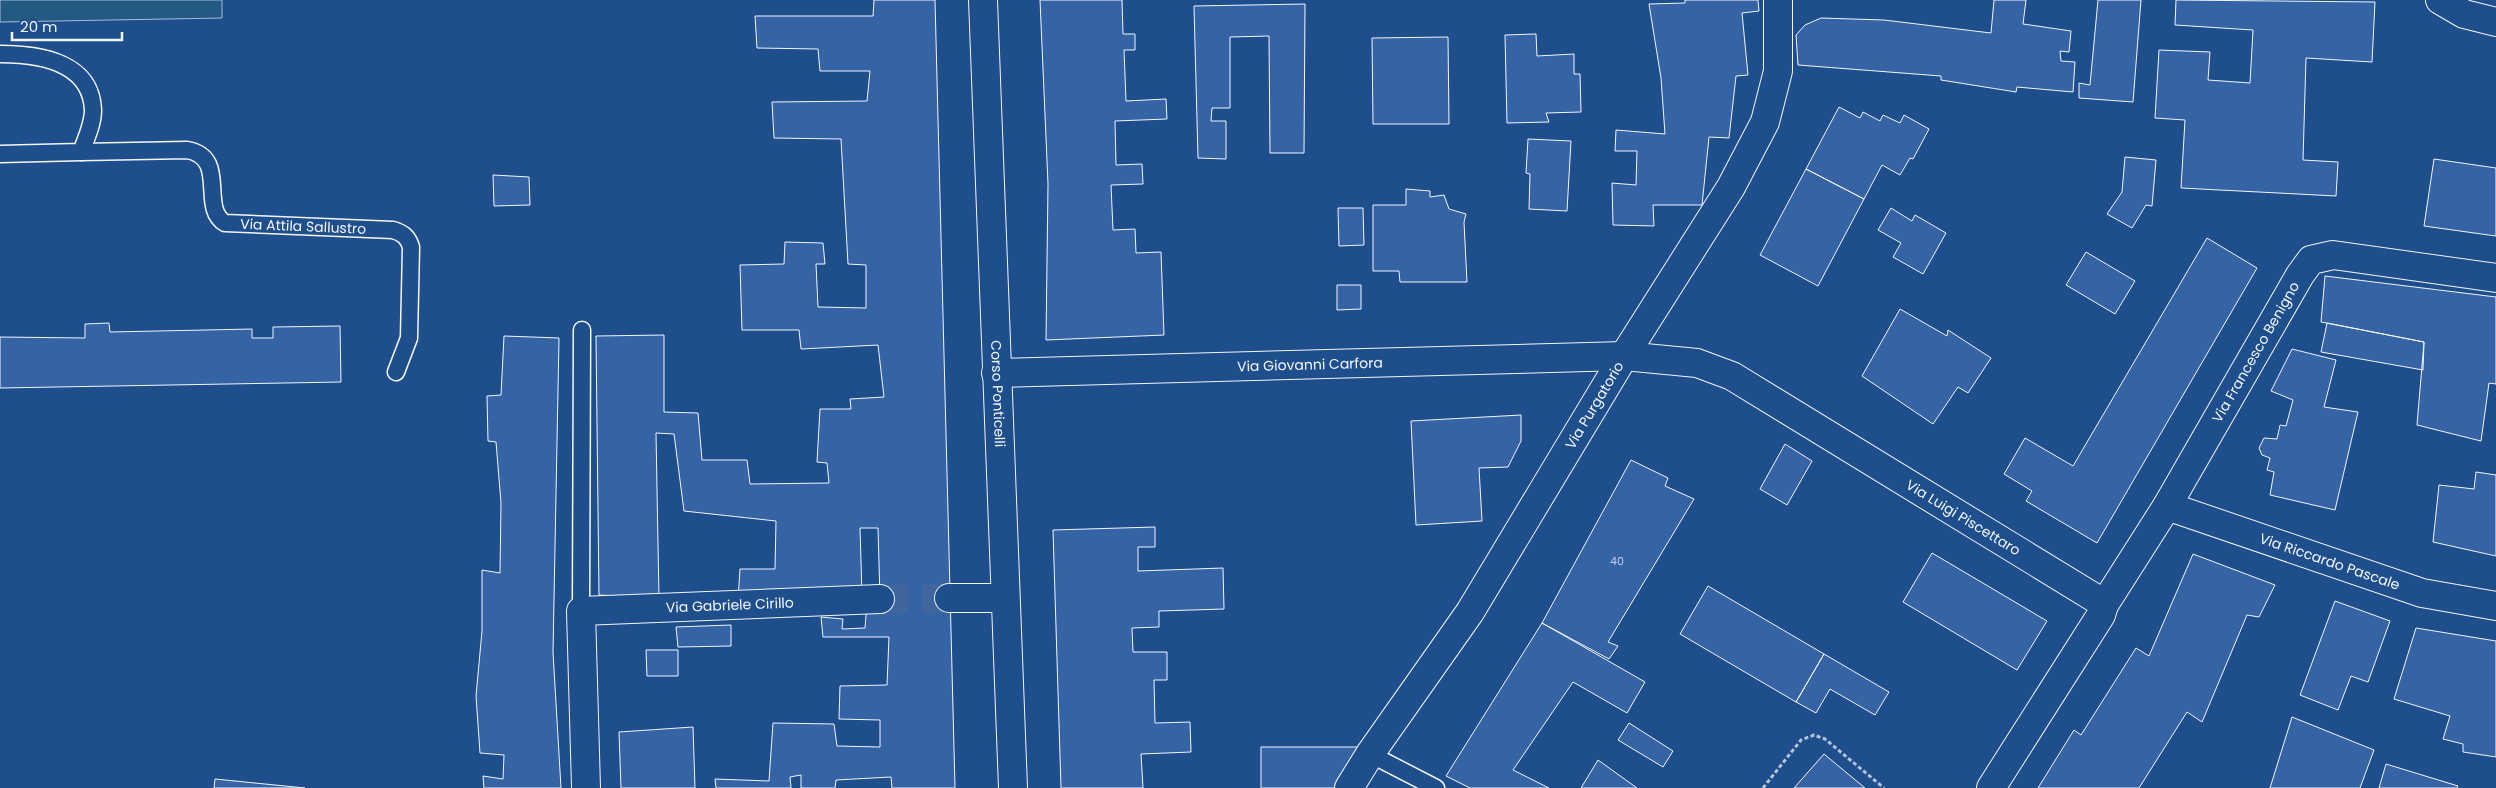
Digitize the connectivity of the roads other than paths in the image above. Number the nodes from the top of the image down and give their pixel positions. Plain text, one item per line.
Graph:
1 (983, 0) edge
2 (1778, 0) edge
3 (2440, 0) edge
4 (2496, 22) edge
5 (0, 54) edge
6 (81, 152) junction
7 (0, 154) edge
8 (2496, 278) edge
9 (582, 330) dead end
10 (1624, 356) junction
11 (396, 372) dead end
12 (996, 373) junction
13 (2167, 506) junction
14 (949, 598) tunnel mouth
15 (1005, 598) junction
16 (880, 599) tunnel mouth
17 (2104, 605) junction
18 (2496, 606) edge
19 (581, 610) junction
20 (1370, 754) junction
21 (586, 788) edge
22 (1013, 788) edge
23 (1349, 788) edge
24 (1436, 788) edge
25 (1991, 788) edge

1 - 12 street, Corso Ponticelli
2 - 10 street, Via Purgatorio
3 - 4 street
5 - 6 lane
6 - 7 lane, Via Attila Sallustro
6 - 11 lane, Via Attila Sallustro
8 - 13 street, Via Francesco Benigno
9 - 19 lane
10 - 12 street, Via Giovanni Carfora
10 - 17 street, Via Luigi Piscettaro
10 - 20 street, Via Purgatorio
12 - 15 street, Corso Ponticelli
13 - 17 street, Via Francesco Benigno
13 - 18 street, Via Riccardo Pascale
14 - 15 street
15 - 22 street, Corso Ponticelli
16 - 19 street, Via Gabriele Cirillo
17 - 25 street
19 - 21 street
20 - 23 street, Via Purgatorio
20 - 24 lane

